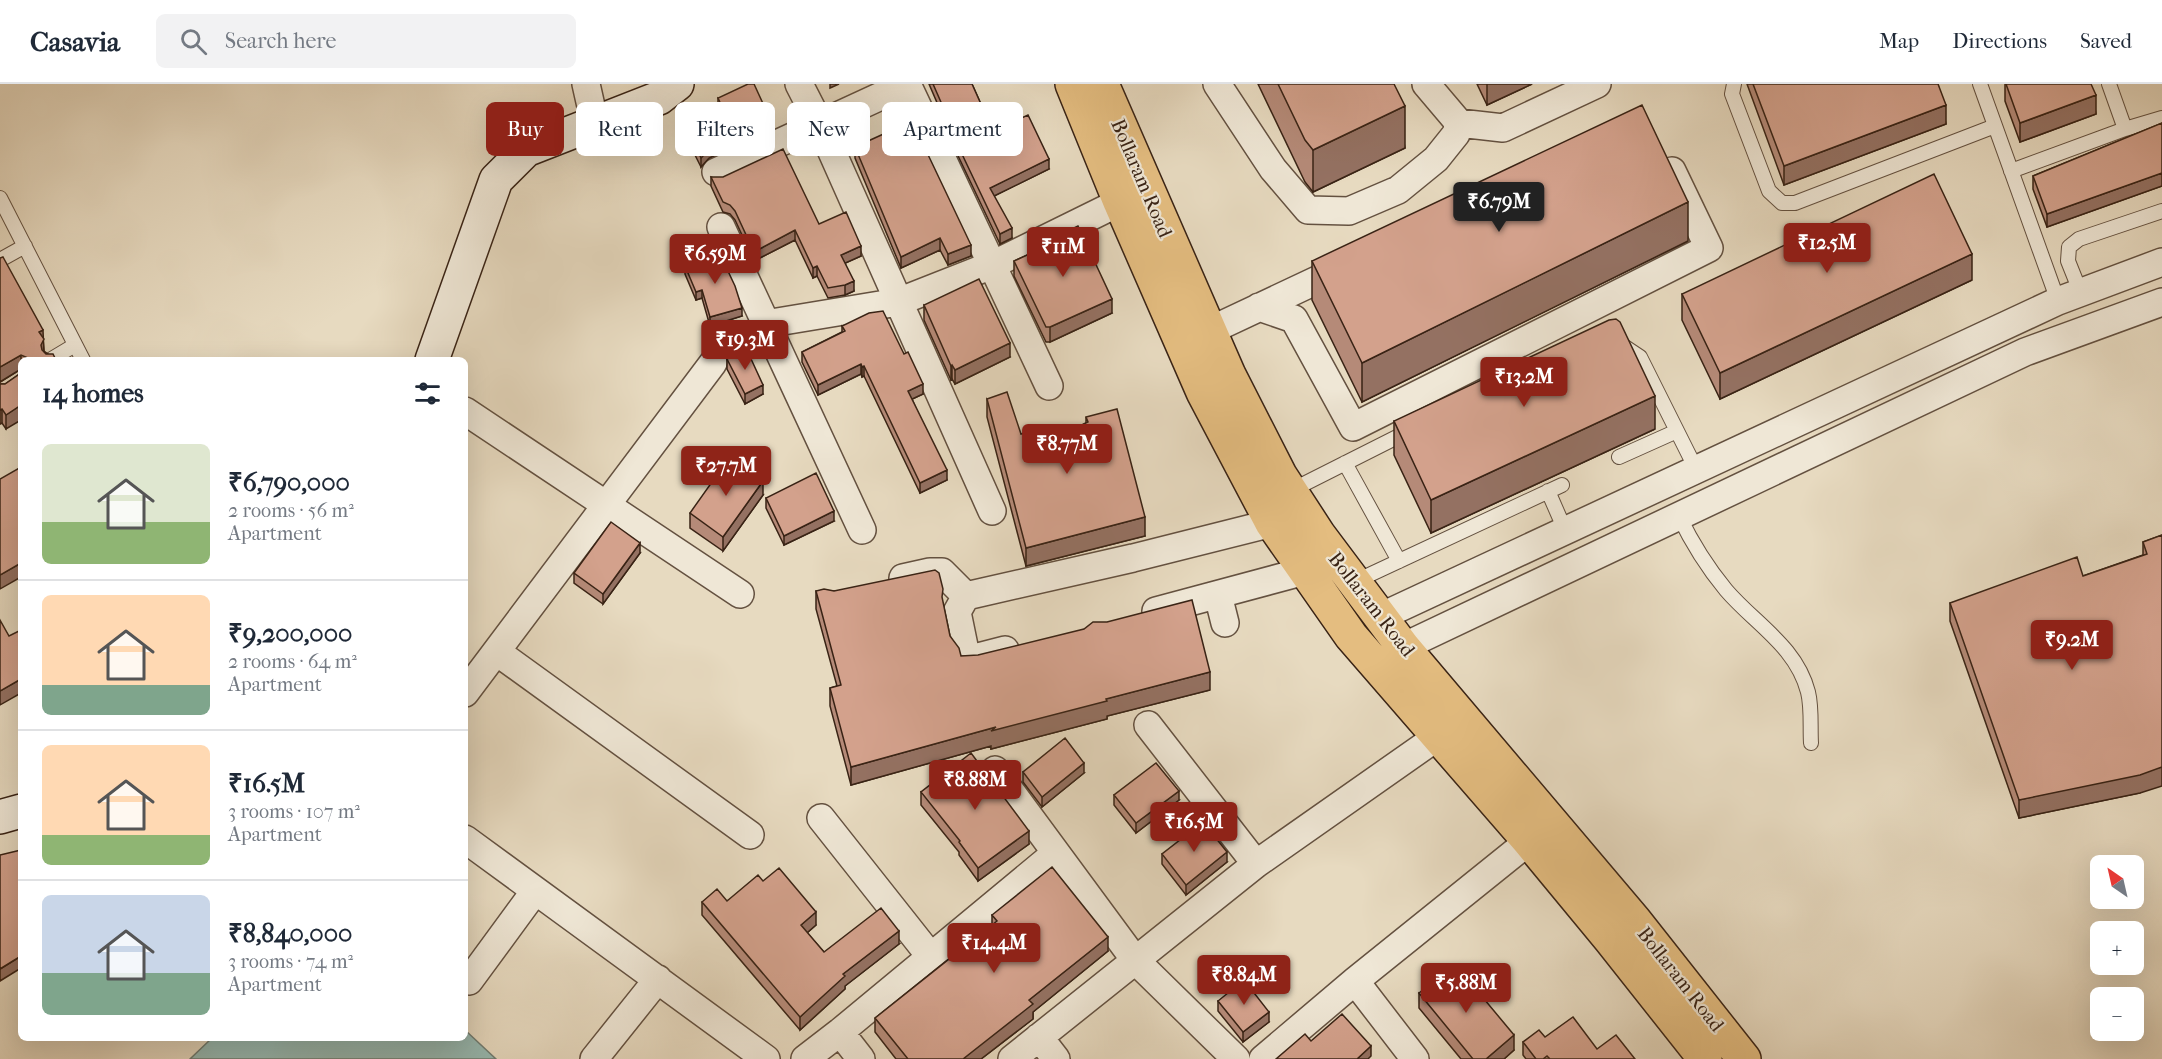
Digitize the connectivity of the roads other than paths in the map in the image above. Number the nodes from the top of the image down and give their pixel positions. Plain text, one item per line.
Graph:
1 (586, 84) edge
2 (677, 84) edge
3 (799, 84) edge
4 (1072, 84) edge
5 (1102, 84) edge
6 (1217, 84) edge
7 (1426, 84) edge
8 (1597, 84) edge
9 (1734, 84) edge
10 (1980, 84) edge
11 (2109, 84) edge
12 (590, 102) edge
13 (649, 102) edge
14 (808, 102) edge
15 (869, 102) edge
16 (2162, 118) edge
17 (1459, 123) junction
18 (1995, 126) junction
19 (2125, 129) junction
20 (576, 130) edge
21 (787, 140) edge
22 (1659, 144) edge
23 (834, 156) edge
24 (2011, 171) junction
25 (716, 172) dead end
26 (0, 198) edge
27 (1120, 202) junction
28 (2162, 211) edge
29 (721, 226) dead end
30 (25, 246) junction
31 (1362, 258) edge
32 (0, 260) edge
33 (2162, 262) edge
34 (992, 266) junction
35 (2069, 296) junction
36 (2162, 302) edge
37 (898, 303) junction
38 (1259, 307) junction
39 (765, 324) junction
40 (1209, 331) junction
41 (1609, 344) edge
42 (75, 345) junction
43 (55, 357) edge
44 (81, 357) edge
45 (433, 357) edge
46 (713, 363) dead end
47 (1049, 386) dead end
48 (468, 413) edge
49 (1424, 423) edge
50 (1677, 431) junction
51 (1619, 457) dead end
52 (1345, 463) junction
53 (1696, 469) junction
54 (1562, 484) dead end
55 (1290, 491) junction
56 (1548, 491) junction
57 (605, 505) junction
58 (992, 511) dead end
59 (1679, 516) junction
60 (1272, 523) junction
61 (862, 530) dead end
62 (1565, 530) junction
63 (1400, 561) junction
64 (1305, 571) junction
65 (1354, 582) junction
66 (875, 584) edge
67 (740, 594) dead end
68 (1218, 595) junction
69 (966, 596) junction
70 (1138, 616) edge
71 (1380, 617) junction
72 (1225, 623) dead end
73 (1027, 645) edge
74 (1403, 647) junction
75 (497, 652) junction
76 (468, 689) edge
77 (1148, 725) dead end
78 (1437, 737) junction
79 (1811, 743) dead end
80 (995, 770) dead end
81 (18, 812) edge
82 (0, 817) edge
83 (821, 818) dead end
84 (750, 835) dead end
85 (468, 841) edge
86 (1529, 841) junction
87 (1056, 854) junction
88 (1256, 864) junction
89 (535, 891) junction
90 (931, 957) junction
91 (1135, 960) junction
92 (658, 980) junction
93 (470, 981) dead end
94 (1355, 981) junction
95 (840, 1032) junction
96 (1039, 1036) junction
97 (594, 1059) edge
98 (766, 1059) edge
99 (805, 1059) edge
100 (861, 1059) edge
101 (1012, 1059) edge
102 (1056, 1059) edge
103 (1236, 1059) edge
104 (1263, 1059) edge
105 (1415, 1059) edge
106 (1705, 1059) edge
107 (1744, 1059) edge

1 - 12 street
2 - 13 street
3 - 14 street
4 - 27 main road, Bollaram Road
5 - 40 main road, Bollaram Road
6 - 17 street
7 - 17 street
8 - 17 street
9 - 18 lane
10 - 18 lane
11 - 19 lane
15 - 34 street
16 - 19 lane
18 - 24 lane
19 - 24 lane
20 - 45 street
21 - 25 street
22 - 38 street
23 - 37 street
24 - 35 lane
26 - 30 lane
27 - 34 street
27 - 60 main road, Bollaram Road
28 - 35 lane
29 - 39 street
30 - 32 lane
30 - 42 lane
31 - 38 street
33 - 35 street
34 - 37 street
34 - 47 street
35 - 53 street
36 - 59 street
37 - 39 street
37 - 58 street
38 - 40 street
39 - 61 street
40 - 55 main road, Bollaram Road
41 - 50 lane
42 - 43 lane
42 - 44 lane
46 - 57 street
48 - 57 street
49 - 52 lane
50 - 51 lane
50 - 53 lane
52 - 55 lane
52 - 63 lane
53 - 62 street
54 - 56 lane
55 - 65 main road, Bollaram Road
56 - 62 lane
56 - 63 lane
57 - 67 street
57 - 75 street
59 - 74 street
59 - 79 lane
60 - 64 main road, Bollaram Road
60 - 69 street
62 - 71 street
63 - 65 lane
64 - 68 street
64 - 78 main road, Bollaram Road
65 - 71 main road, Bollaram Road
66 - 69 street
68 - 70 street
68 - 72 street
69 - 73 street
71 - 74 main road, Bollaram Road
74 - 107 main road, Bollaram Road
75 - 76 street
75 - 84 street
77 - 88 street
78 - 86 main road, Bollaram Road
78 - 88 street
80 - 87 street
81 - 82 street
83 - 90 street
85 - 89 street
86 - 94 street
86 - 106 main road, Bollaram Road
87 - 90 street
87 - 91 street
88 - 91 street
89 - 92 street
89 - 93 street
90 - 95 street
91 - 96 street
91 - 103 street
92 - 97 street
92 - 98 street
94 - 104 street
94 - 105 street
95 - 99 street
95 - 100 street
96 - 101 street
96 - 102 street

